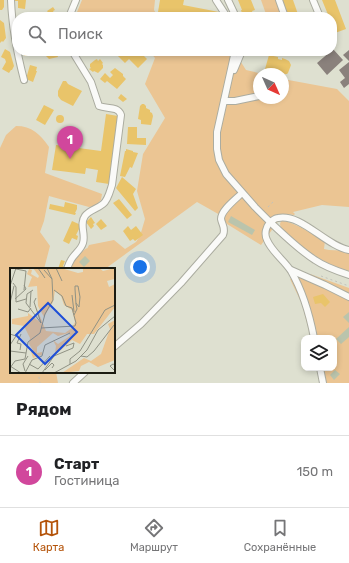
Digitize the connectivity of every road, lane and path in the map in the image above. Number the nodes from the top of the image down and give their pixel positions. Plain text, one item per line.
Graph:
1 (11, 0) edge
2 (76, 0) edge
3 (216, 0) edge
4 (228, 0) edge
5 (279, 0) edge
6 (313, 0) edge
7 (71, 12) edge
8 (224, 12) edge
9 (234, 12) edge
10 (283, 12) edge
11 (318, 12) edge
12 (12, 27) edge
13 (17, 56) edge
14 (75, 56) edge
15 (234, 56) edge
16 (240, 56) edge
17 (24, 80) dead end
18 (227, 90) junction
19 (253, 97) edge
20 (224, 101) junction
21 (242, 193) junction
22 (275, 200) dead end
23 (268, 207) dead end
24 (270, 222) junction
25 (349, 250) edge
26 (67, 268) edge
27 (291, 270) junction
28 (317, 275) dead end
29 (349, 275) edge
30 (349, 286) edge
31 (349, 297) edge
32 (313, 335) edge
33 (115, 346) edge
34 (321, 371) edge
35 (38, 373) edge
36 (84, 373) edge
37 (40, 383) edge
38 (72, 383) edge
39 (323, 383) edge

1 - 12 street
2 - 7 street
3 - 8 street
4 - 9 street
5 - 10 street
6 - 11 street
13 - 17 street
14 - 26 street
15 - 18 street
16 - 18 street
18 - 20 street
19 - 20 street
20 - 21 street
21 - 24 street
21 - 33 street
22 - 23 path
24 - 25 street
24 - 27 street
24 - 29 street
27 - 31 street
27 - 32 street
28 - 30 path
34 - 39 street
35 - 37 path
36 - 38 street

